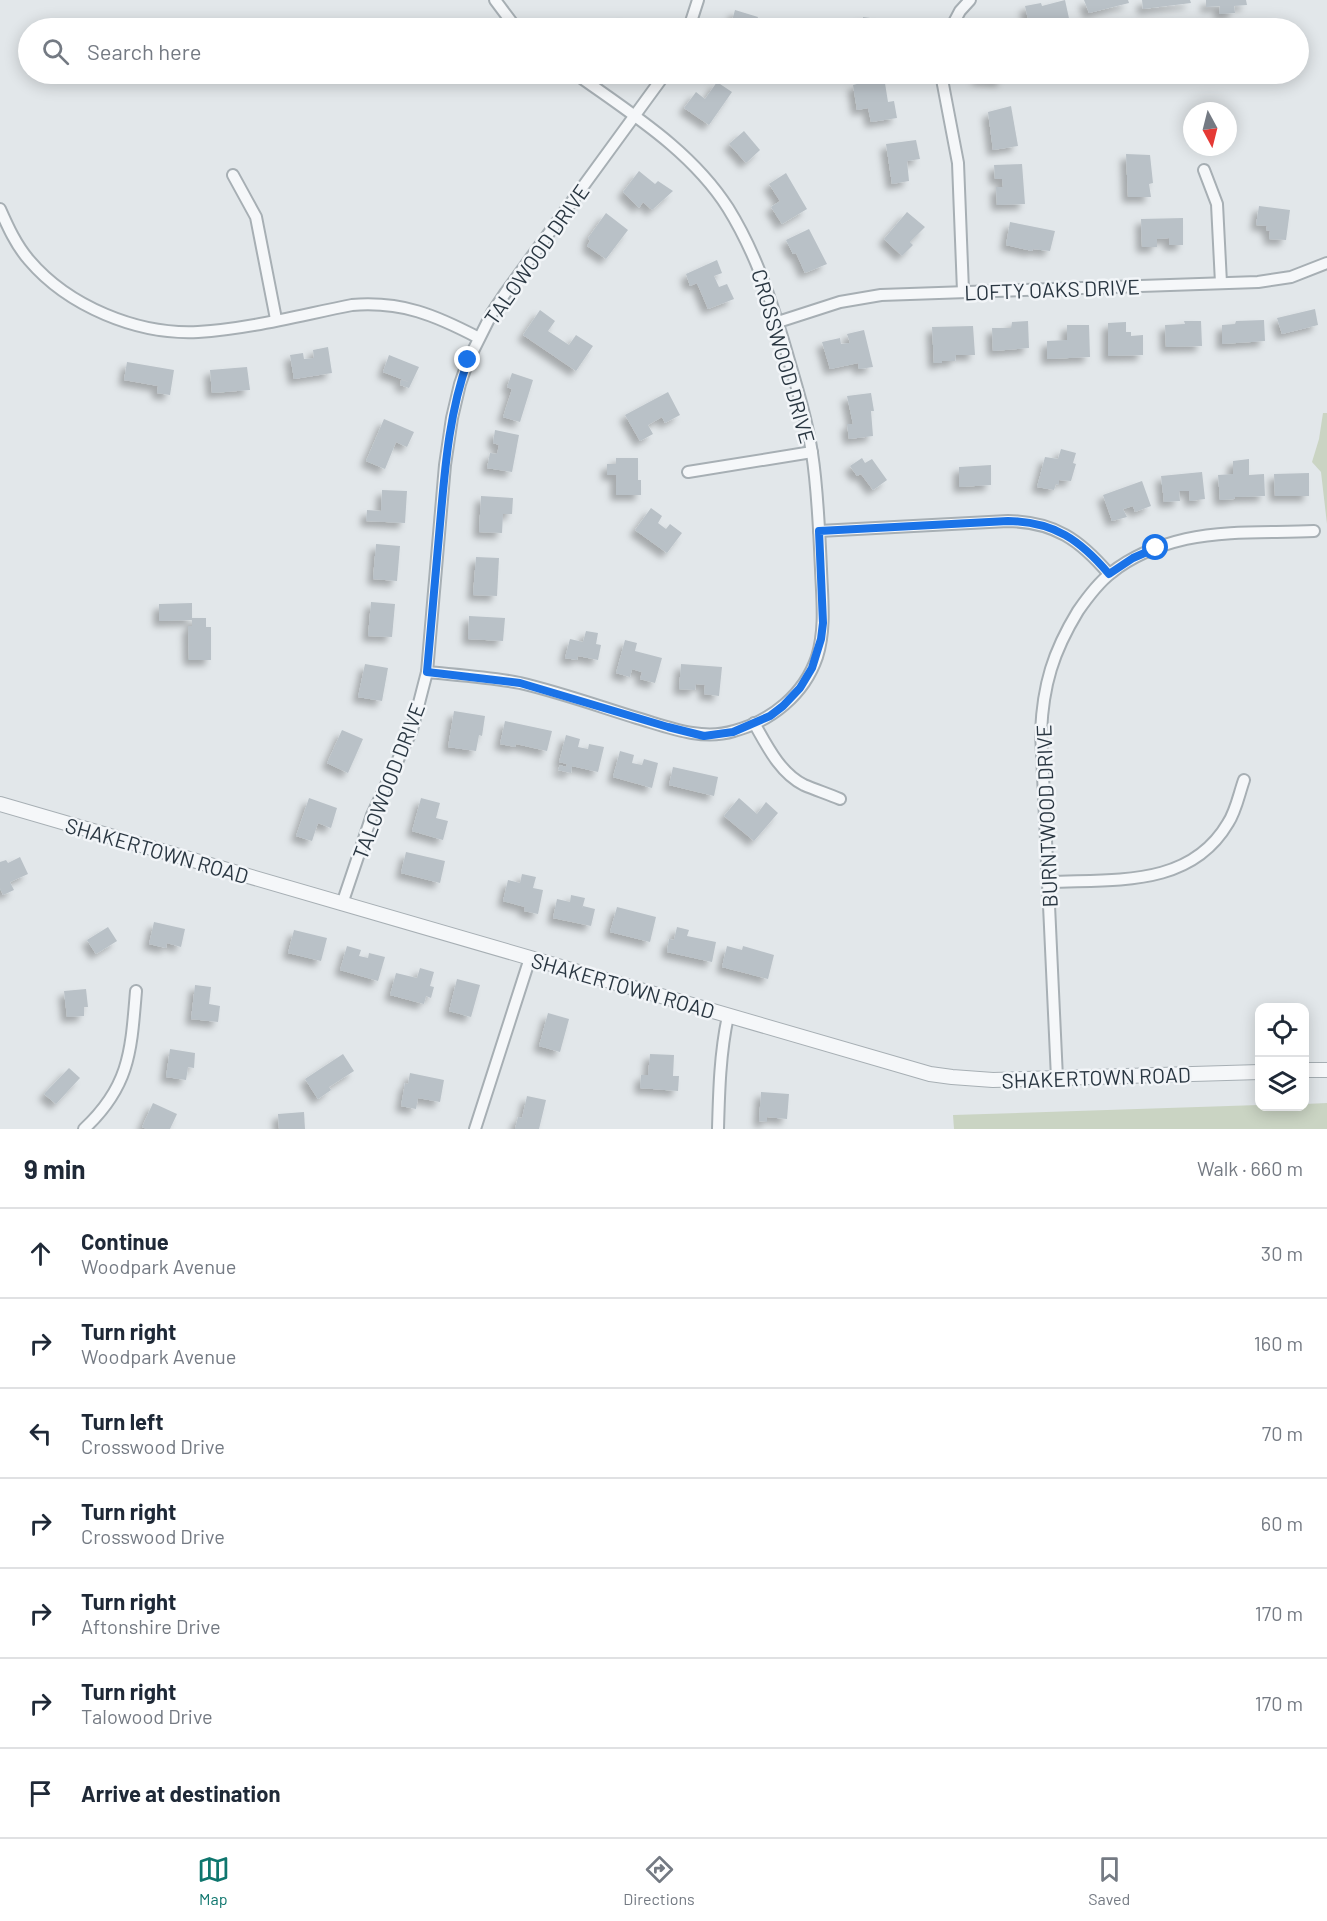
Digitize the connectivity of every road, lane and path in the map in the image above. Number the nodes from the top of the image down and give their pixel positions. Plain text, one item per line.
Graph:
1 (495, 0) edge
2 (698, 0) edge
3 (970, 0) edge
4 (504, 18) edge
5 (692, 18) edge
6 (957, 18) edge
7 (590, 84) edge
8 (658, 84) edge
9 (943, 84) edge
10 (634, 116) junction
11 (1204, 170) dead end
12 (233, 175) dead end
13 (0, 208) edge
14 (1327, 263) edge
15 (1221, 283) junction
16 (963, 291) junction
17 (276, 319) junction
18 (778, 322) junction
19 (479, 338) junction
20 (812, 452) junction
21 (688, 472) dead end
22 (819, 531) junction
23 (1314, 531) dead end
24 (1109, 574) junction
25 (427, 672) junction
26 (754, 723) junction
27 (1244, 780) dead end
28 (840, 799) dead end
29 (0, 804) edge
30 (1049, 882) junction
31 (342, 904) junction
32 (530, 958) junction
33 (136, 991) dead end
34 (728, 1016) junction
35 (1309, 1070) edge
36 (1327, 1070) edge
37 (1255, 1072) edge
38 (1057, 1078) junction
39 (84, 1129) edge
40 (475, 1129) edge
41 (718, 1129) edge

1 - 4 street
2 - 5 street
3 - 6 street
7 - 10 street, CROSSWOOD DRIVE
8 - 10 street, TALOWOOD DRIVE
9 - 16 street
10 - 18 street, CROSSWOOD DRIVE
10 - 19 street, TALOWOOD DRIVE
11 - 15 street
12 - 17 street
13 - 17 street
14 - 15 street, LOFTY OAKS DRIVE
15 - 16 street, LOFTY OAKS DRIVE
16 - 18 street, LOFTY OAKS DRIVE
17 - 19 street
18 - 20 street, CROSSWOOD DRIVE
19 - 25 street, TALOWOOD DRIVE
20 - 21 street
20 - 22 street, CROSSWOOD DRIVE
22 - 24 street
22 - 26 street, CROSSWOOD DRIVE
23 - 24 street, BURNTWOOD DRIVE
24 - 30 street, BURNTWOOD DRIVE
25 - 26 street, CROSSWOOD DRIVE
25 - 31 street, TALOWOOD DRIVE
26 - 28 street
27 - 30 street
29 - 31 street, SHAKERTOWN ROAD
30 - 38 street, BURNTWOOD DRIVE
31 - 32 street, SHAKERTOWN ROAD
32 - 34 street, SHAKERTOWN ROAD
32 - 40 street
33 - 39 street
34 - 38 street, SHAKERTOWN ROAD
34 - 41 street
35 - 36 street
37 - 38 street, SHAKERTOWN ROAD

